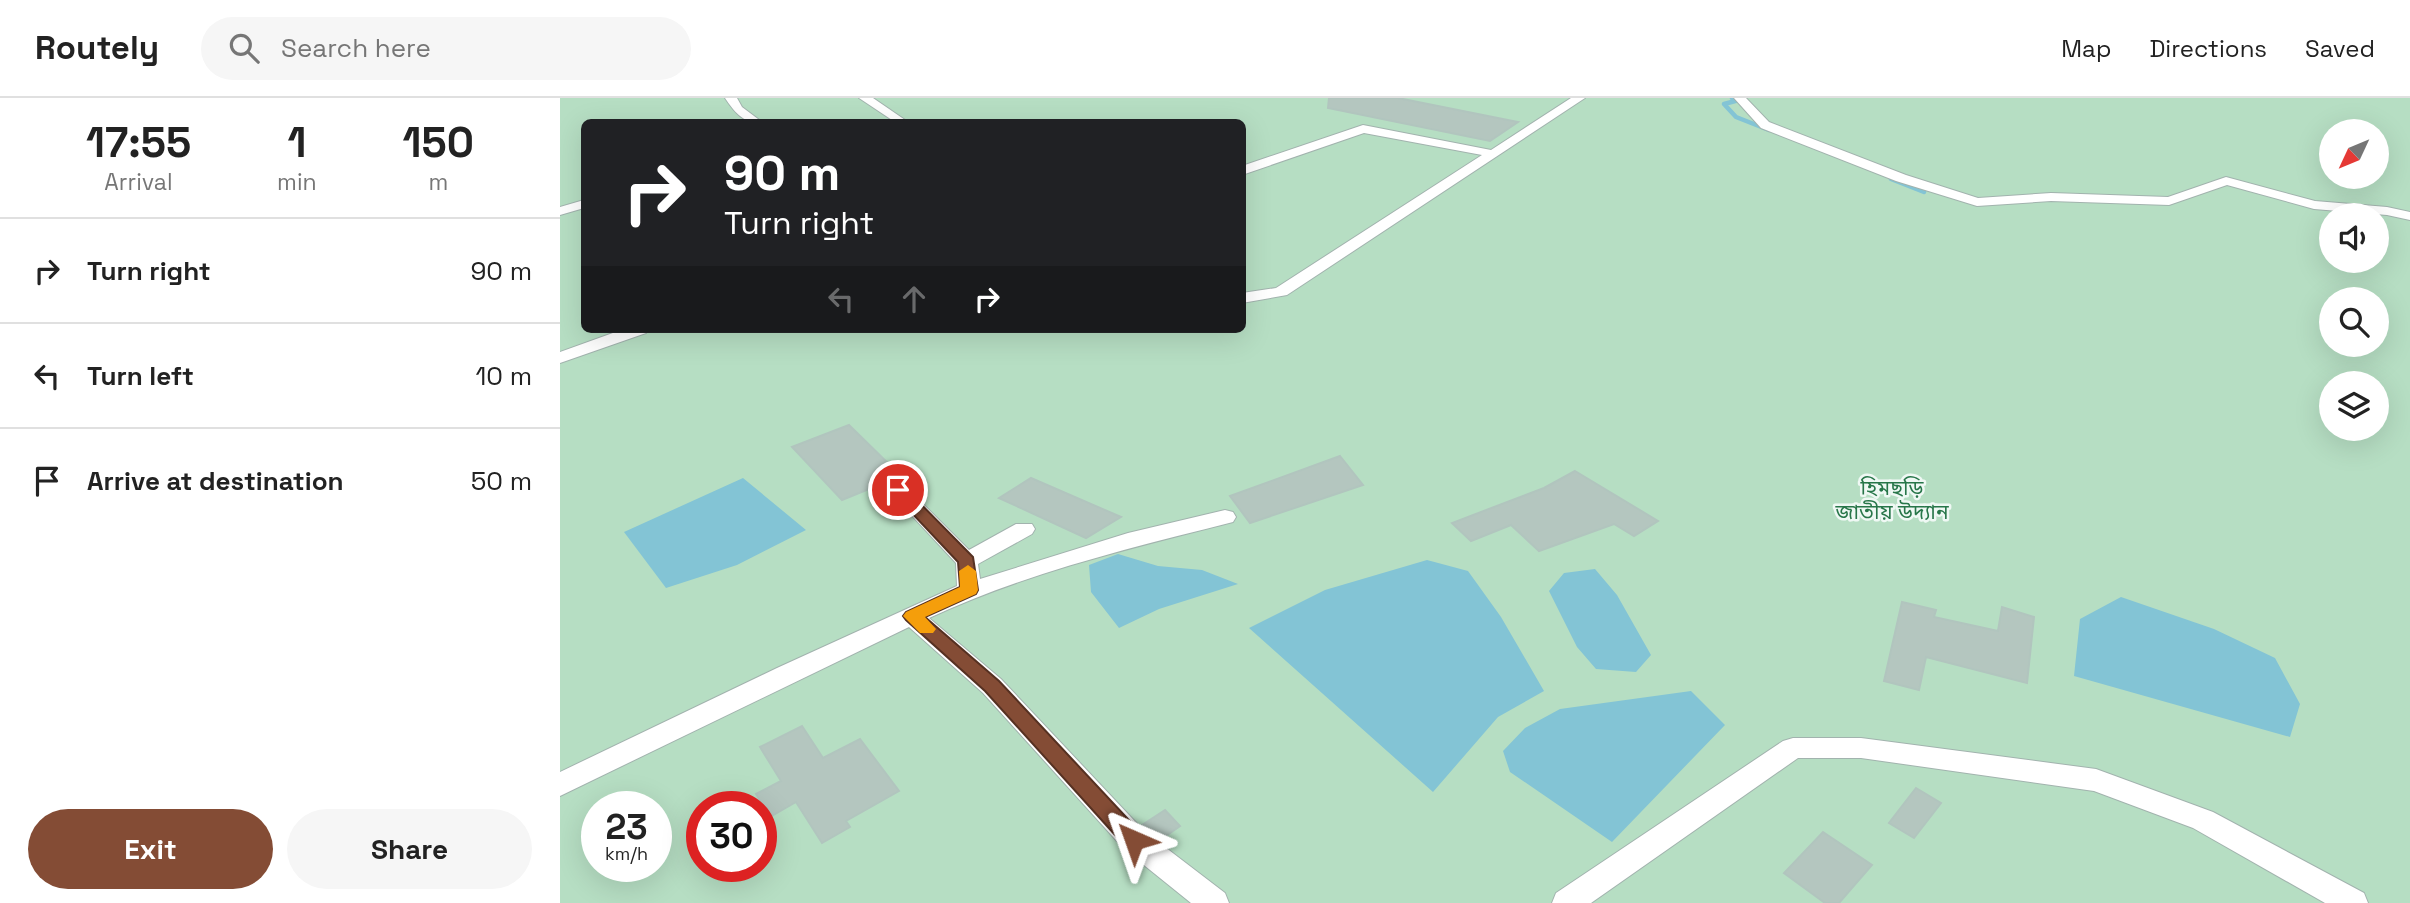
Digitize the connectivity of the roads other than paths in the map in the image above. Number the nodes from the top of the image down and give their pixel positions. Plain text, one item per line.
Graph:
1 (731, 98) edge
2 (865, 98) edge
3 (1579, 98) edge
4 (1740, 98) edge
5 (752, 119) edge
6 (897, 119) edge
7 (1495, 154) junction
8 (1246, 170) edge
9 (581, 205) edge
10 (560, 211) edge
11 (2410, 216) edge
12 (1246, 297) edge
13 (629, 333) edge
14 (560, 358) edge
15 (898, 490) dead end
16 (1225, 517) dead end
17 (1024, 529) dead end
18 (967, 561) junction
19 (969, 590) junction
20 (912, 616) junction
21 (560, 785) edge
22 (1214, 903) edge
23 (1567, 903) edge
24 (2353, 903) edge

1 - 5 street
2 - 6 street
3 - 7 street
4 - 11 street
7 - 8 street
7 - 12 street
9 - 10 street
13 - 14 street
15 - 18 street
16 - 19 street
17 - 18 street
18 - 19 street
19 - 20 street
20 - 21 street
20 - 22 street
23 - 24 street

